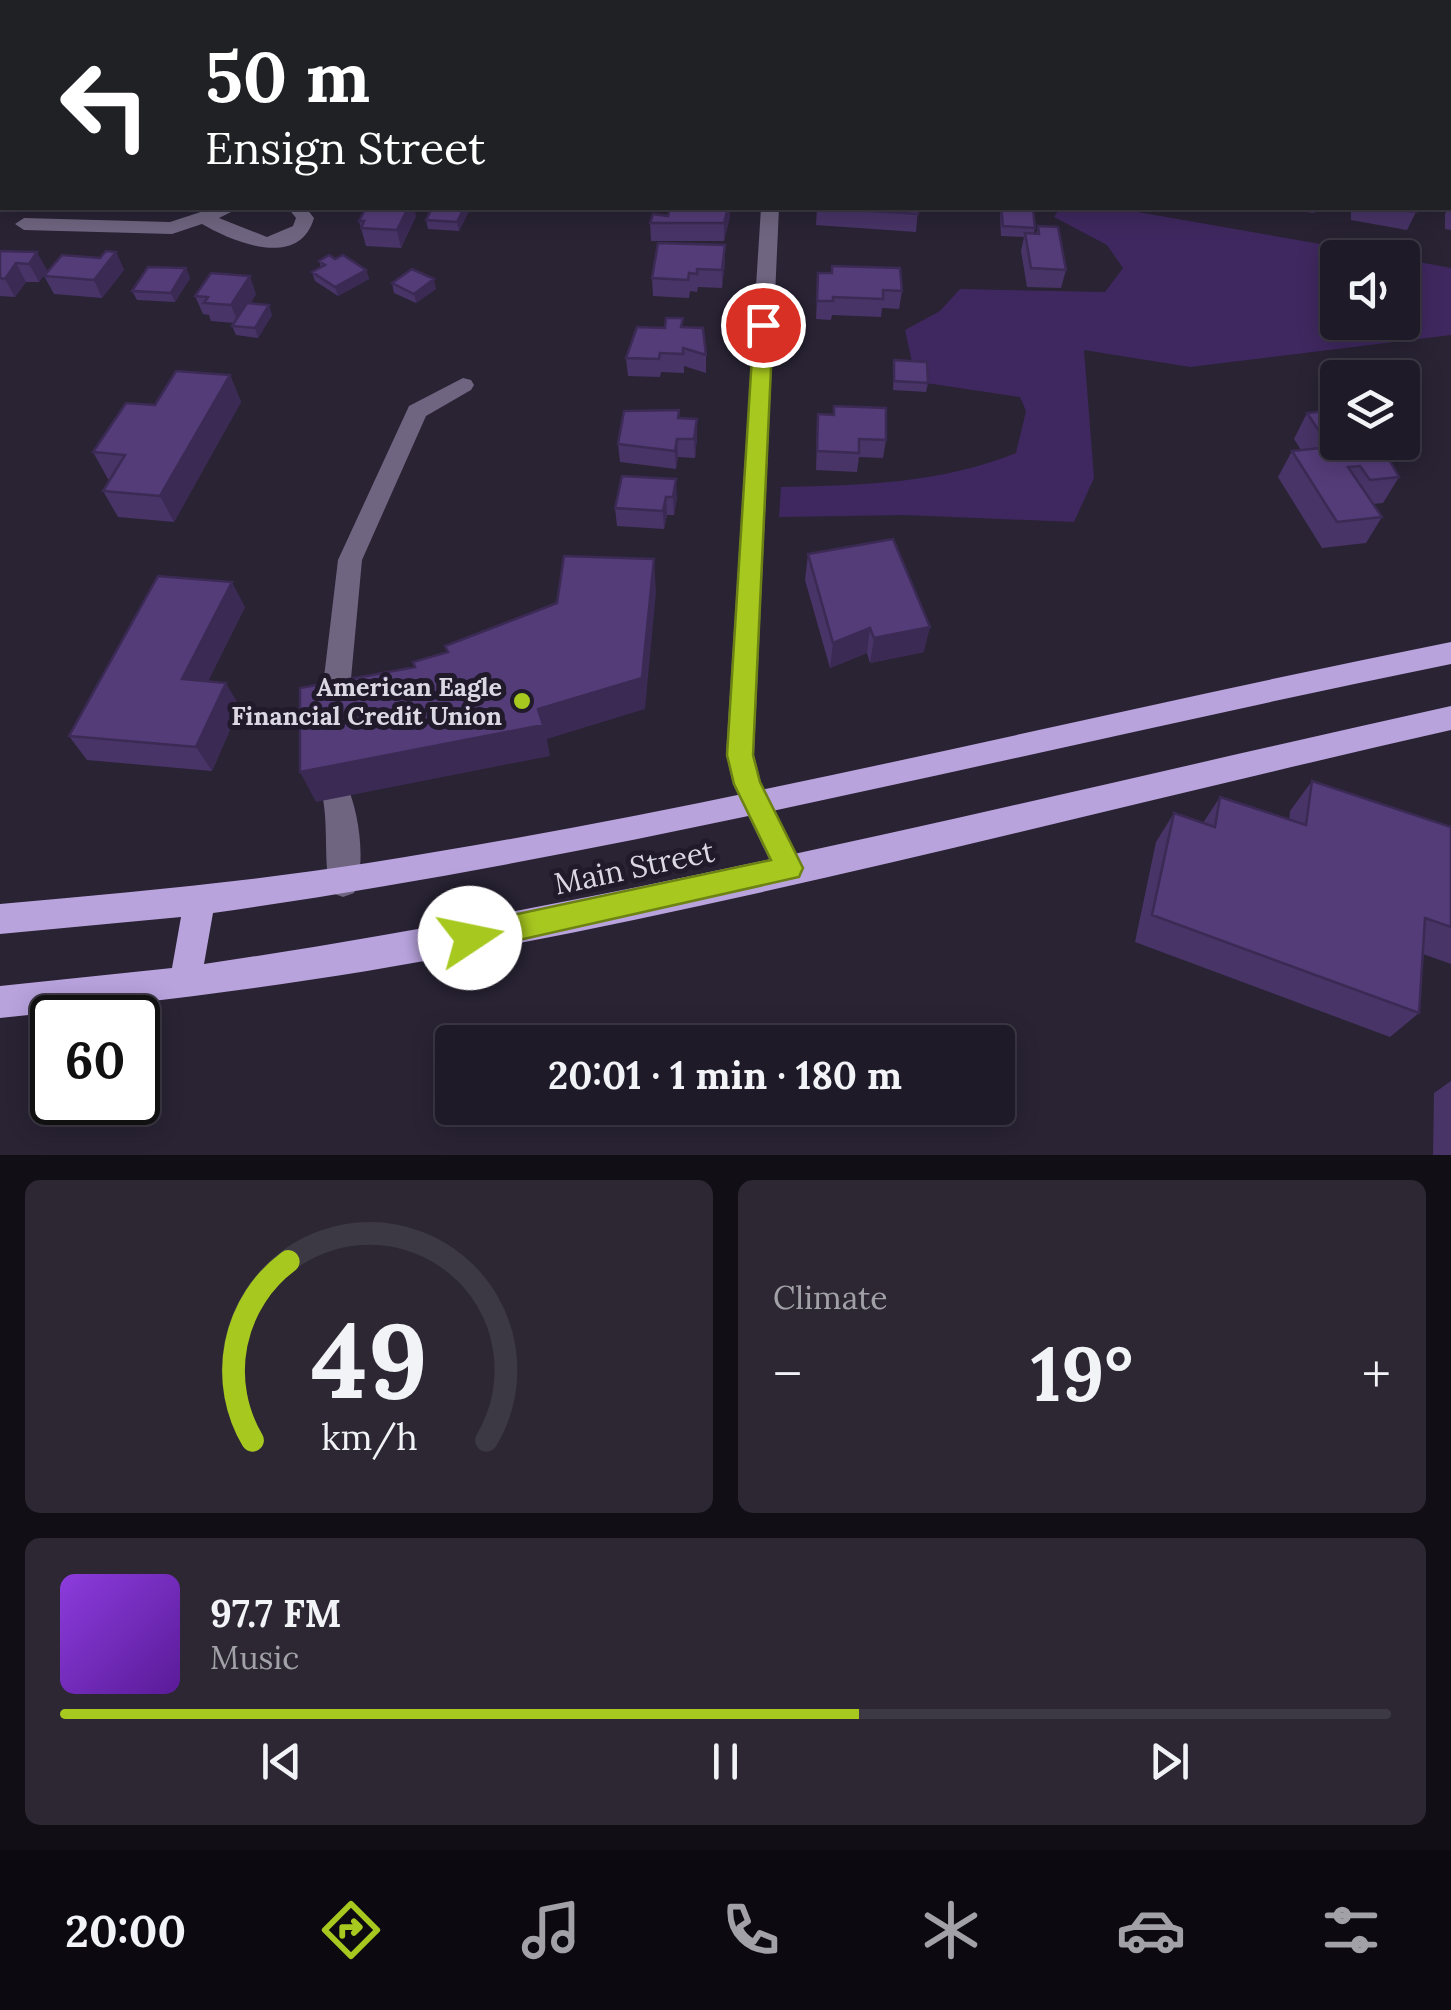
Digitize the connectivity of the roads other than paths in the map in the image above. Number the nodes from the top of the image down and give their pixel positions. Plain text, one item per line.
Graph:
1 (226, 210) edge
2 (299, 210) edge
3 (770, 210) edge
4 (206, 219) junction
5 (24, 224) dead end
6 (463, 385) dead end
7 (1451, 654) edge
8 (334, 710) edge
9 (1451, 718) edge
10 (335, 790) edge
11 (757, 803) junction
12 (789, 868) junction
13 (343, 882) junction
14 (199, 902) junction
15 (0, 919) edge
16 (185, 982) junction
17 (0, 1002) edge

1 - 4 street
2 - 4 street
3 - 11 street
4 - 5 street
6 - 8 street
7 - 11 main road, Main Street
9 - 12 main road, Main Street
10 - 13 street
11 - 12 street
11 - 13 main road, Main Street
12 - 16 main road, Main Street
13 - 14 main road, Main Street
14 - 15 main road, Main Street
14 - 16 main road
16 - 17 main road, Main Street

